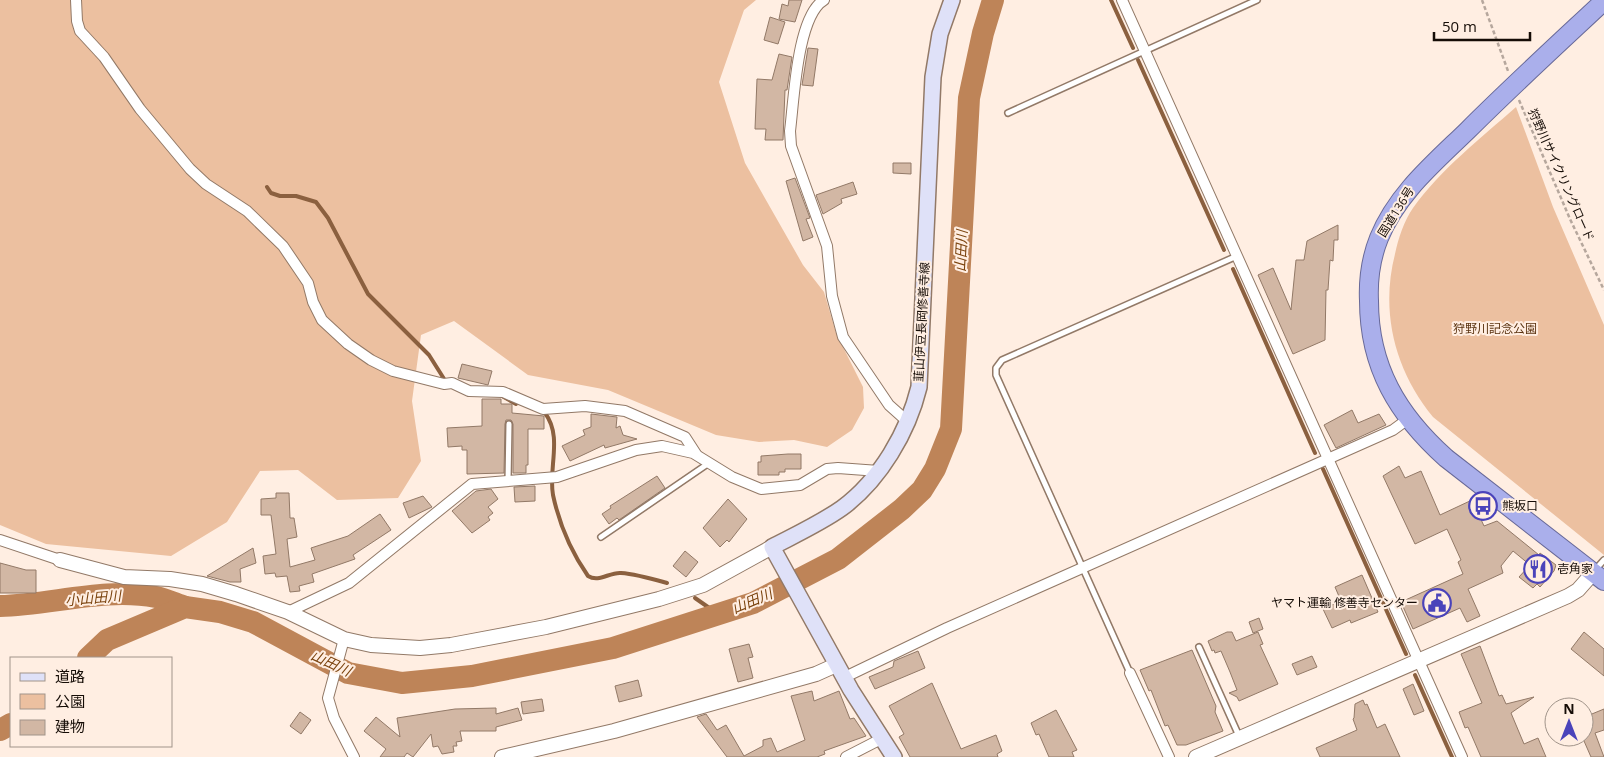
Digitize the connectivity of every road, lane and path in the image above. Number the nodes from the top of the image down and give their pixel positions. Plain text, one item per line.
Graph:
1 (76, 0) edge
2 (824, 0) edge
3 (952, 0) edge
4 (1122, 0) edge
5 (1257, 0) edge
6 (1482, 0) edge
7 (1604, 1) edge
8 (1144, 50) junction
9 (1515, 84) junction
10 (1008, 113) dead end
11 (1237, 256) junction
12 (1604, 290) edge
13 (1408, 419) junction
14 (908, 422) junction
15 (509, 424) dead end
16 (696, 454) junction
17 (1328, 459) junction
18 (710, 462) junction
19 (879, 471) junction
20 (508, 482) junction
21 (602, 537) dead end
22 (0, 540) edge
23 (775, 552) junction
24 (60, 560) joint
25 (1082, 569) junction
26 (1600, 571) edge
27 (288, 612) junction
28 (344, 639) junction
29 (1199, 646) dead end
30 (1419, 660) junction
31 (840, 671) junction
32 (1130, 673) joint
33 (881, 739) junction
34 (1240, 739) junction
35 (354, 757) edge
36 (502, 757) edge
37 (846, 757) edge
38 (894, 757) edge
39 (1169, 757) edge
40 (1196, 757) edge
41 (1462, 757) edge

1 - 16 street
2 - 14 street
3 - 14 main road, 韮山伊豆長岡修善寺線
4 - 8 street
5 - 8 lane
6 - 9 path, 狩野川サイクリングロード
7 - 9 highway, 国道136号
8 - 10 lane
8 - 11 street
9 - 12 path, 狩野川サイクリングロード
9 - 13 highway, 国道136号
11 - 17 street
11 - 25 lane
13 - 17 street
13 - 26 highway, 国道136号
14 - 19 main road, 韮山伊豆長岡修善寺線
15 - 20 lane
16 - 18 street
16 - 20 street
17 - 25 street
17 - 30 street
18 - 19 street
18 - 21 lane
19 - 23 main road, 韮山伊豆長岡修善寺線
20 - 27 street
22 - 24 street
23 - 28 street
23 - 31 main road
24 - 27 street
25 - 31 street
25 - 32 lane
26 - 30 street
27 - 28 street
28 - 35 street
29 - 34 lane
30 - 34 street
30 - 41 street
31 - 33 main road
31 - 36 street
32 - 39 street
33 - 37 street
33 - 38 main road
34 - 40 street

